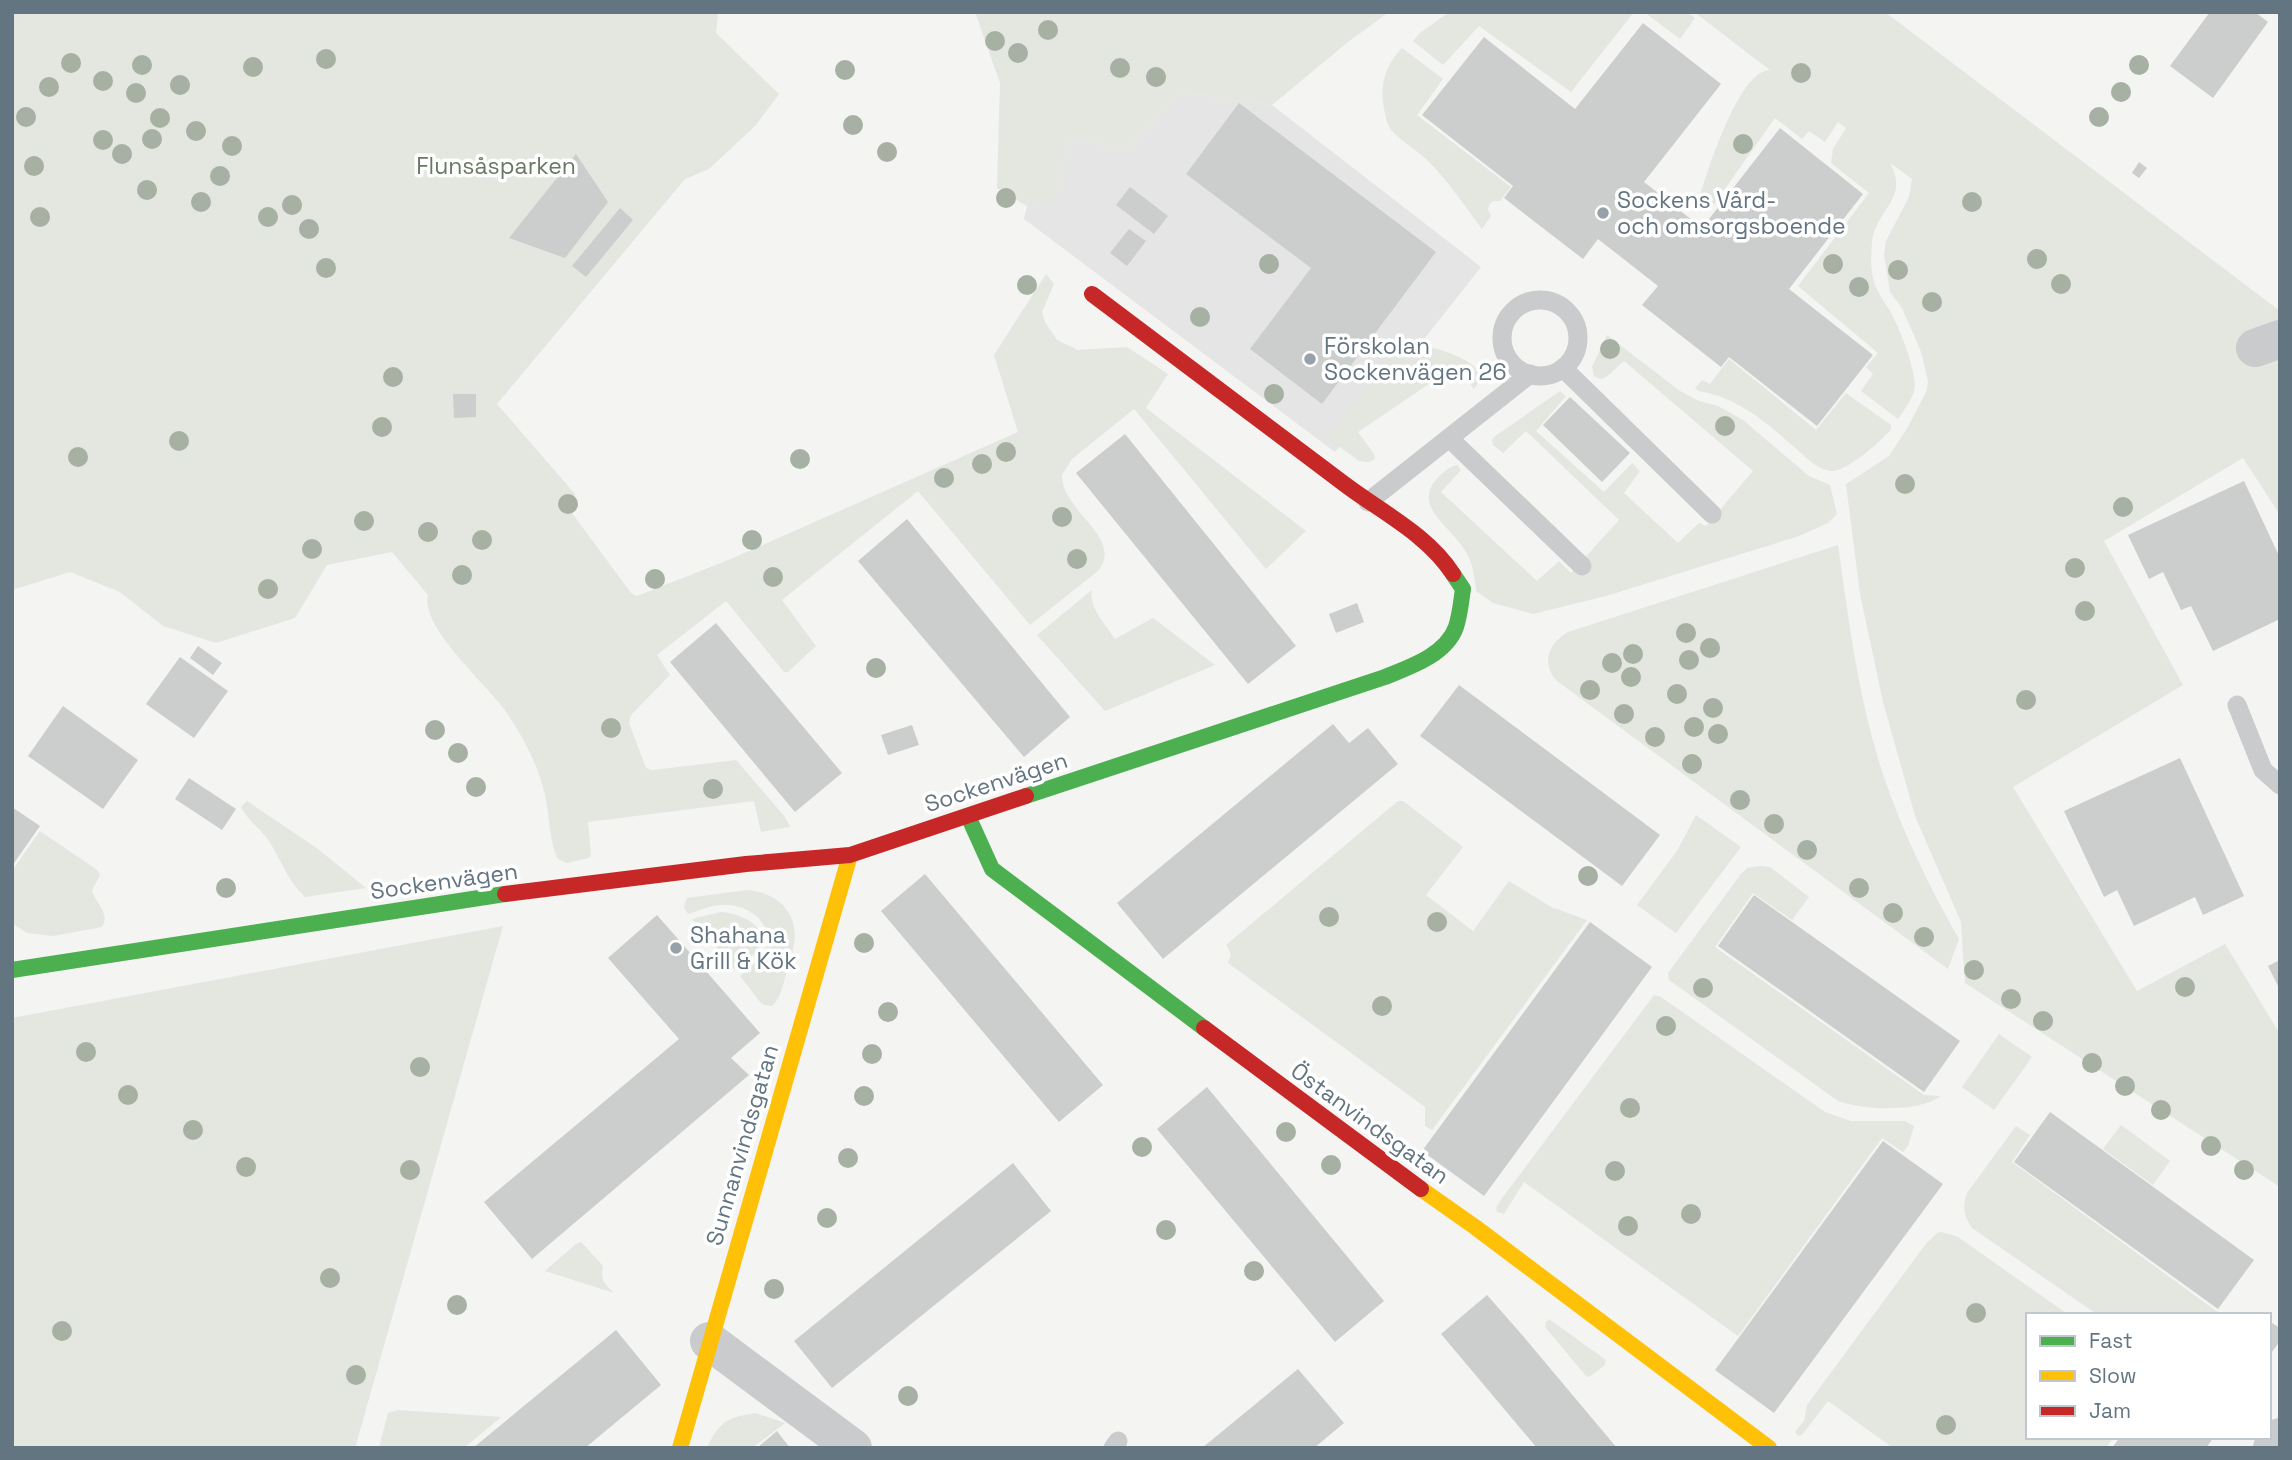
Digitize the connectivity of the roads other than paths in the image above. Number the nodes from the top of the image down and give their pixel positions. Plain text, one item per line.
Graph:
1 (1092, 294) dead end
2 (1563, 368) junction
3 (1530, 374) junction
4 (1449, 438) junction
5 (1368, 502) junction
6 (1712, 514) dead end
7 (1581, 566) dead end
8 (2237, 705) dead end
9 (2280, 785) edge
10 (968, 816) junction
11 (850, 855) junction
12 (14, 967) edge
13 (709, 1341) junction
14 (2280, 1437) edge
15 (680, 1448) edge
16 (853, 1448) edge
17 (1769, 1448) edge
18 (2272, 1448) edge

1 - 5 street, Sockenvägen
2 - 3 lane
2 - 3 lane
2 - 6 lane
3 - 4 lane
4 - 5 lane
4 - 7 lane
5 - 10 street, Sockenvägen
8 - 9 lane
10 - 11 street, Sockenvägen
10 - 17 street, Östanvindsgatan
11 - 12 street, Sockenvägen
11 - 13 street, Sunnanvindsgatan
13 - 15 street, Sunnanvindsgatan
13 - 16 street
14 - 18 street

